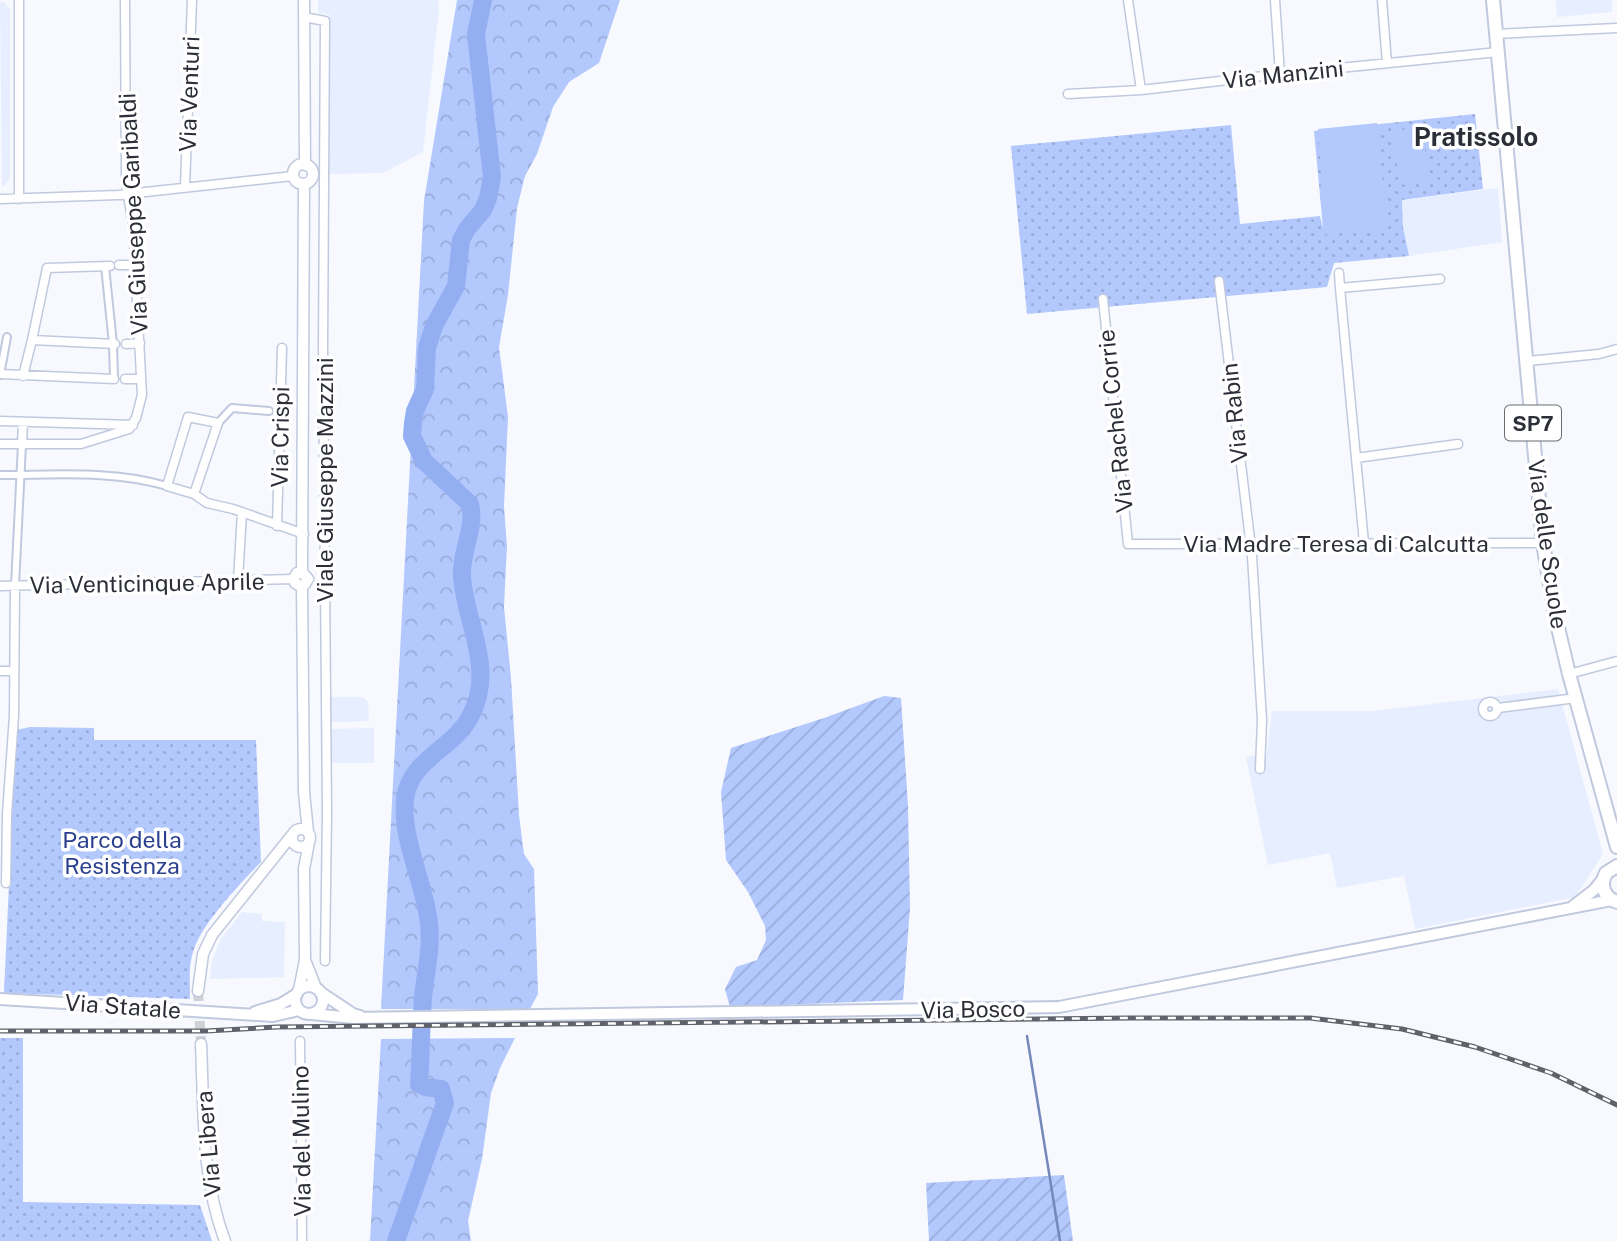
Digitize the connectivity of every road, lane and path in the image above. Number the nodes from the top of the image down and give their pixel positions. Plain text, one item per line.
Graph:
1 (19, 0) edge
2 (125, 0) edge
3 (192, 0) edge
4 (304, 0) edge
5 (1128, 0) edge
6 (1275, 0) edge
7 (1382, 0) edge
8 (1493, 0) edge
9 (304, 17) junction
10 (1617, 28) edge
11 (1496, 34) junction
12 (1498, 52) junction
13 (1387, 63) junction
14 (1280, 74) junction
15 (1141, 90) junction
16 (1068, 94) dead end
17 (305, 165) junction
18 (293, 176) junction
19 (304, 184) junction
20 (185, 187) junction
21 (127, 194) junction
22 (0, 199) edge
23 (19, 199) junction
24 (135, 265) junction
25 (111, 266) junction
26 (1339, 273) dead end
27 (1440, 279) dead end
28 (1219, 281) dead end
29 (1339, 289) junction
30 (1103, 299) dead end
31 (7, 337) dead end
32 (32, 340) junction
33 (140, 343) junction
34 (114, 344) junction
35 (126, 344) dead end
36 (282, 348) dead end
37 (1617, 349) edge
38 (1528, 361) junction
39 (0, 374) edge
40 (23, 376) junction
41 (114, 379) joint
42 (125, 379) dead end
43 (141, 379) junction
44 (275, 412) junction
45 (0, 421) edge
46 (23, 422) junction
47 (218, 423) junction
48 (133, 425) junction
49 (0, 444) edge
50 (22, 444) junction
51 (1458, 444) dead end
52 (1356, 458) junction
53 (0, 475) edge
54 (20, 475) junction
55 (167, 486) junction
56 (194, 494) junction
57 (242, 512) junction
58 (277, 526) junction
59 (304, 534) junction
60 (1364, 543) junction
61 (1544, 543) junction
62 (1128, 544) joint
63 (1250, 544) junction
64 (299, 579) junction
65 (238, 581) junction
66 (0, 586) edge
67 (15, 586) junction
68 (1617, 661) edge
69 (0, 671) edge
70 (14, 671) junction
71 (1569, 674) junction
72 (1576, 698) junction
73 (1498, 708) dead end
74 (0, 743) edge
75 (11, 743) junction
76 (1259, 769) dead end
77 (4, 814) edge
78 (300, 838) junction
79 (1615, 843) edge
80 (3, 872) edge
81 (1609, 872) edge
82 (5, 883) dead end
83 (1614, 901) edge
84 (1567, 910) junction
85 (305, 960) junction
86 (325, 961) dead end
87 (318, 990) junction
88 (198, 991) tunnel mouth
89 (298, 992) junction
90 (0, 999) edge
91 (299, 1010) junction
92 (246, 1014) junction
93 (312, 1014) junction
94 (366, 1017) junction
95 (300, 1041) dead end
96 (201, 1044) tunnel mouth
97 (225, 1241) edge
98 (302, 1241) edge

1 - 23 street
2 - 21 street, Via Giuseppe Garibaldi
3 - 20 street, Via Venturi
4 - 9 street
5 - 15 street
6 - 14 street
7 - 13 street
8 - 11 main road, Via delle Scuole / SP7
9 - 17 street
9 - 86 street, Viale Giuseppe Mazzini
10 - 11 street
11 - 12 main road, Via delle Scuole / SP7
12 - 13 street, Via Manzini
12 - 38 main road, Via delle Scuole / SP7
13 - 14 street, Via Manzini
14 - 15 street, Via Manzini
15 - 16 street, Via Manzini
17 - 18 street
17 - 19 street
18 - 19 street
18 - 20 street
19 - 59 street, Viale Giuseppe Mazzini
20 - 21 street
21 - 23 street
21 - 24 street, Via Giuseppe Garibaldi
22 - 23 street
24 - 25 street
24 - 33 street, Via Giuseppe Garibaldi
25 - 32 street
25 - 34 street
26 - 29 street
27 - 29 street
28 - 63 street, Via Rabin
29 - 52 street
30 - 62 street, Via Rachel Corrie
31 - 39 street
32 - 34 street
32 - 40 street
33 - 35 street
33 - 43 street, Via Giuseppe Garibaldi
34 - 41 street
36 - 44 street, Via Crispi
37 - 38 street
38 - 61 main road, Via delle Scuole / SP7
39 - 40 street
40 - 41 street
42 - 43 street
43 - 48 street, Via Giuseppe Garibaldi
44 - 47 street
44 - 58 street, Via Crispi
45 - 46 street
46 - 48 street
46 - 50 street
47 - 55 street
47 - 56 street
48 - 50 street
49 - 50 street
50 - 54 street
51 - 52 street
52 - 60 street
53 - 54 street
54 - 55 street
54 - 67 street
55 - 56 street
56 - 57 street
57 - 58 street
57 - 65 street
58 - 59 street
59 - 64 street, Viale Giuseppe Mazzini
60 - 61 street, Via Madre Teresa di Calcutta
60 - 63 street, Via Madre Teresa di Calcutta
61 - 71 main road, Via delle Scuole / SP7
62 - 63 street, Via Madre Teresa di Calcutta
63 - 76 street, Via Rabin
64 - 65 street, Via Venticinque Aprile
64 - 78 street, Viale Giuseppe Mazzini
65 - 67 street, Via Venticinque Aprile
66 - 67 street, Via Venticinque Aprile
67 - 70 street
68 - 71 street
69 - 70 street
70 - 75 street
71 - 72 main road, Via delle Scuole / SP7
72 - 73 street
72 - 79 main road, Via delle Scuole / SP7
74 - 75 street
75 - 77 street
77 - 80 street
78 - 85 street, Viale Giuseppe Mazzini
78 - 88 street
79 - 81 main road, Via delle Scuole / SP7
80 - 82 street
81 - 83 main road, Via Bosco
81 - 84 main road, Via Bosco
83 - 84 main road, Via Bosco
84 - 94 main road, Via Bosco
85 - 87 street, Viale Giuseppe Mazzini
85 - 89 street, Viale Giuseppe Mazzini
87 - 89 main road, Via Statale
87 - 93 main road
87 - 94 main road
89 - 91 main road
89 - 92 main road, Via Statale
90 - 92 main road, Via Statale
91 - 92 main road, Via Statale
91 - 93 main road, Via Statale
93 - 94 main road, Via Statale
95 - 98 street, Via del Mulino
96 - 97 street, Via Libera

